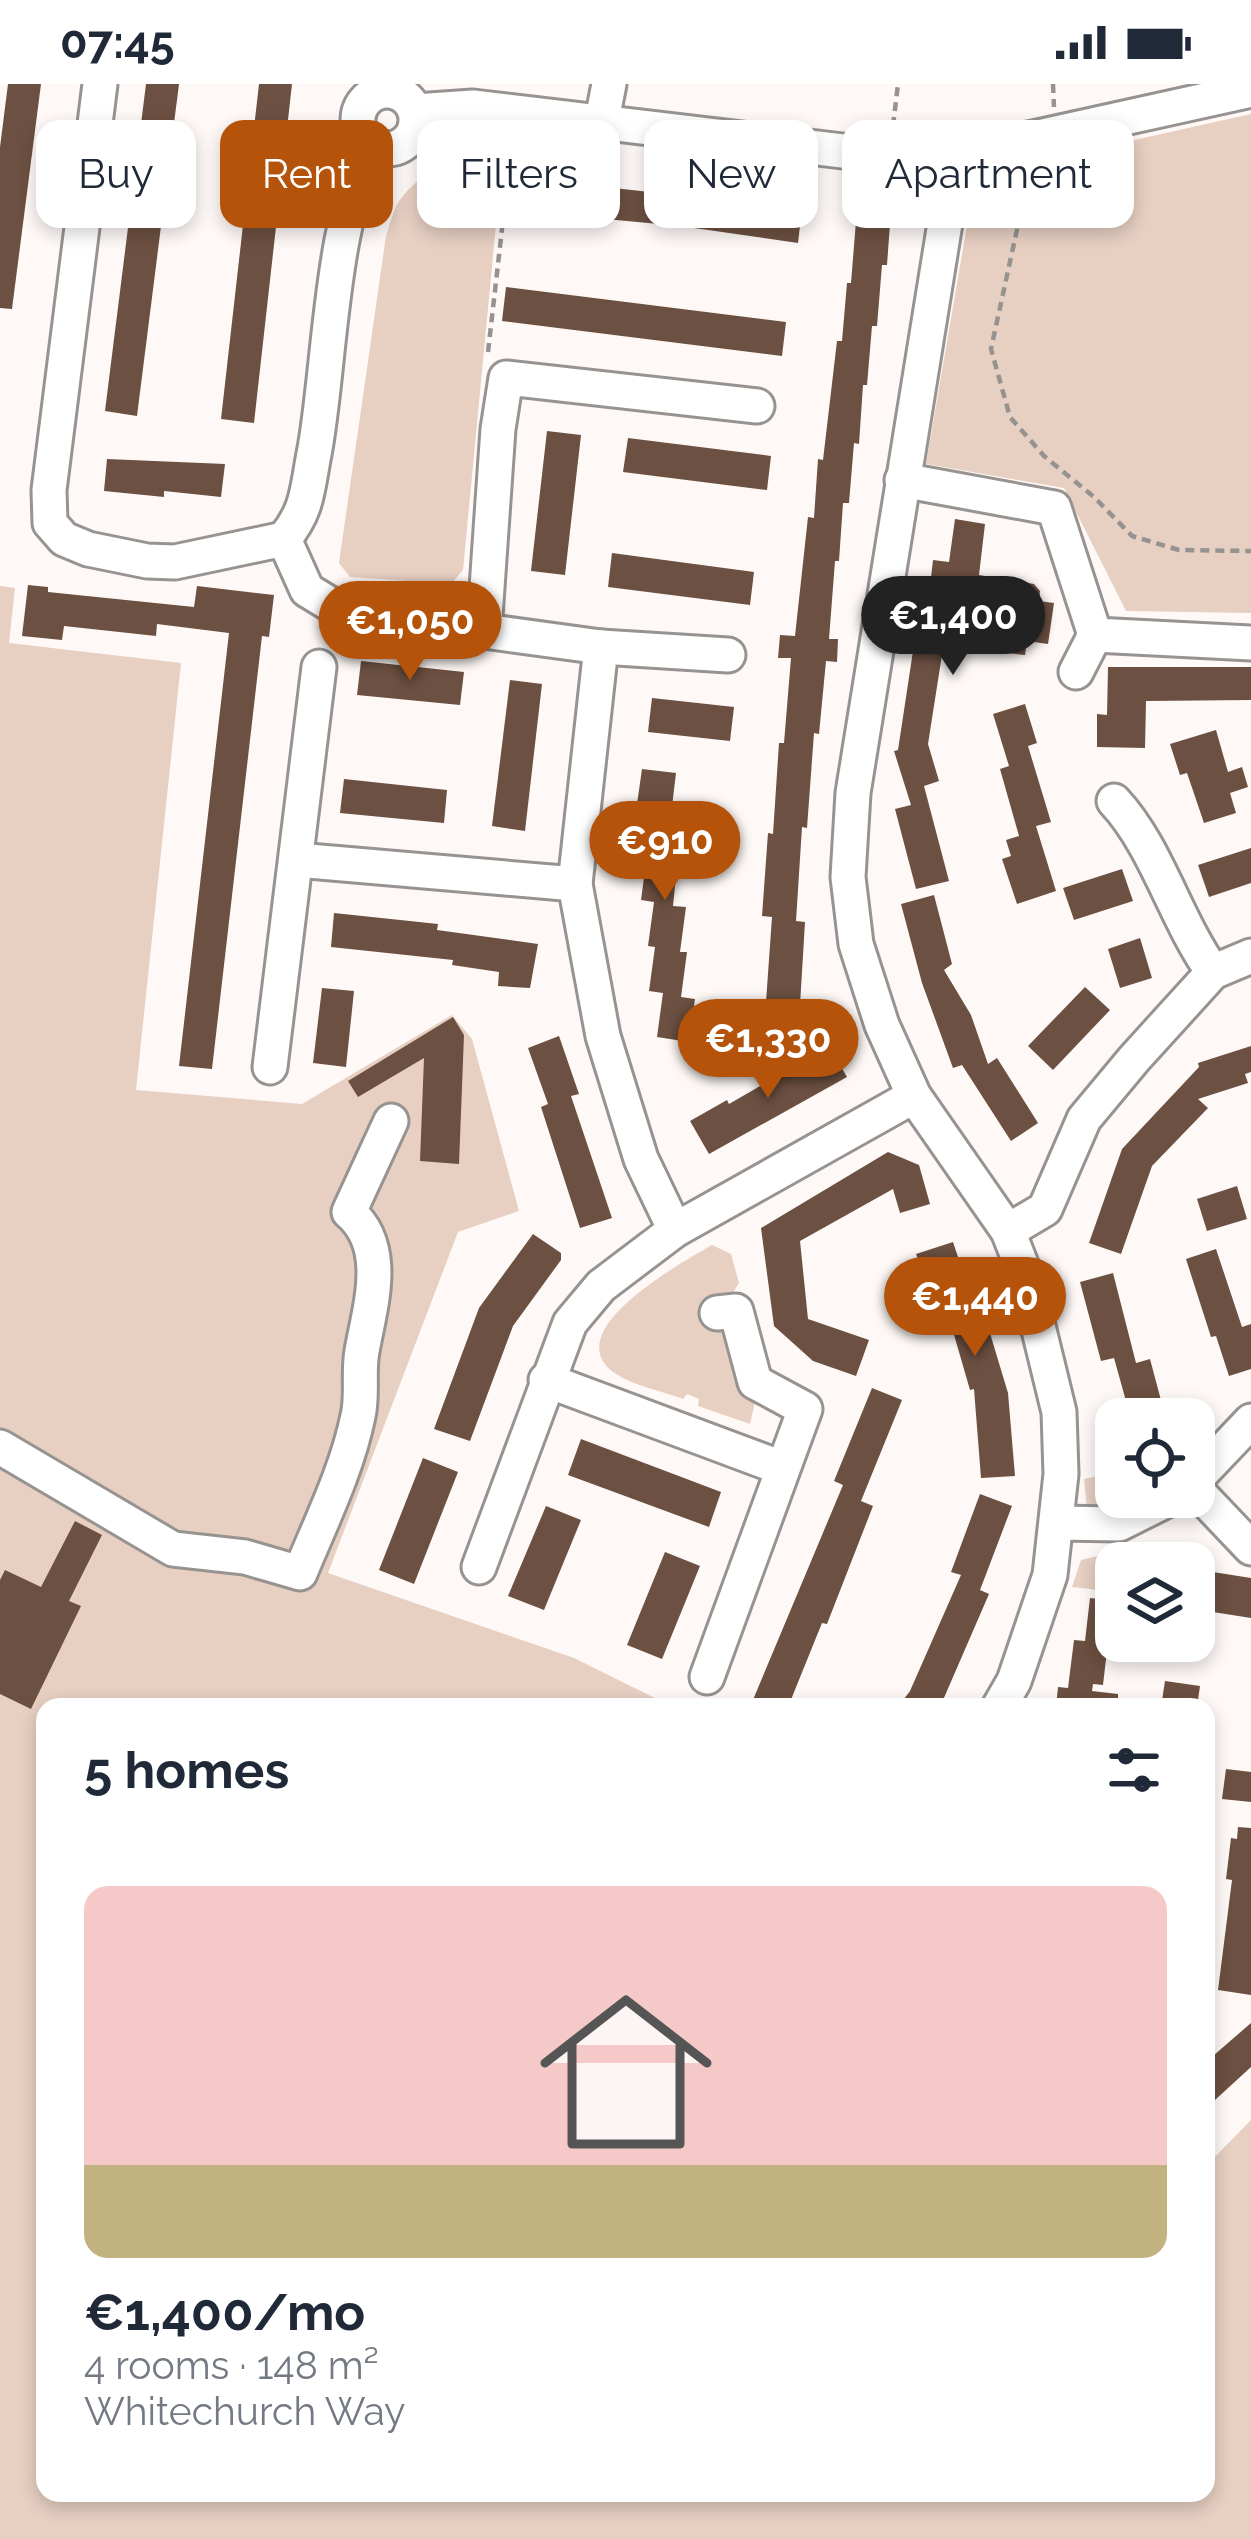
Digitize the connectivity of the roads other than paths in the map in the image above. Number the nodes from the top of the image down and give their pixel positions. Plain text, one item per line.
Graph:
1 (100, 84) edge
2 (609, 84) edge
3 (374, 88) edge
4 (1251, 90) edge
5 (556, 100) edge
6 (416, 111) junction
7 (359, 120) edge
8 (600, 120) edge
9 (602, 120) edge
10 (1115, 120) edge
11 (620, 123) edge
12 (393, 148) edge
13 (842, 151) edge
14 (346, 228) edge
15 (944, 228) edge
16 (757, 406) dead end
17 (902, 480) junction
18 (284, 539) junction
19 (484, 631) junction
20 (1095, 635) junction
21 (1251, 643) edge
22 (601, 647) junction
23 (728, 655) dead end
24 (319, 667) dead end
25 (1076, 672) dead end
26 (1114, 801) dead end
27 (297, 860) junction
28 (575, 884) junction
29 (1251, 956) edge
30 (1214, 972) junction
31 (270, 1067) dead end
32 (914, 1096) junction
33 (391, 1121) dead end
34 (675, 1230) junction
35 (1008, 1231) junction
36 (717, 1313) dead end
37 (546, 1380) junction
38 (1251, 1421) edge
39 (0, 1447) edge
40 (1215, 1461) edge
41 (782, 1468) junction
42 (1215, 1508) edge
43 (1131, 1518) edge
44 (1057, 1523) junction
45 (1251, 1548) edge
46 (478, 1567) dead end
47 (707, 1677) dead end
48 (1004, 1698) edge

1 - 18 street
2 - 9 street
3 - 6 street
3 - 7 street
4 - 10 street
5 - 6 street
5 - 8 street
6 - 12 street
11 - 13 street
14 - 18 street
15 - 17 street
16 - 19 street
17 - 20 street
17 - 32 street
18 - 19 street
19 - 22 street
20 - 21 street
20 - 25 street
22 - 23 street
22 - 28 street
24 - 27 street
26 - 30 street
27 - 28 street
27 - 31 street
28 - 34 street
29 - 30 street
30 - 35 street
32 - 34 street
32 - 35 street
33 - 39 street
34 - 37 street
35 - 44 street
36 - 41 street
37 - 41 street
37 - 46 street
38 - 40 street
41 - 47 street
42 - 45 street
43 - 44 street
44 - 48 street

